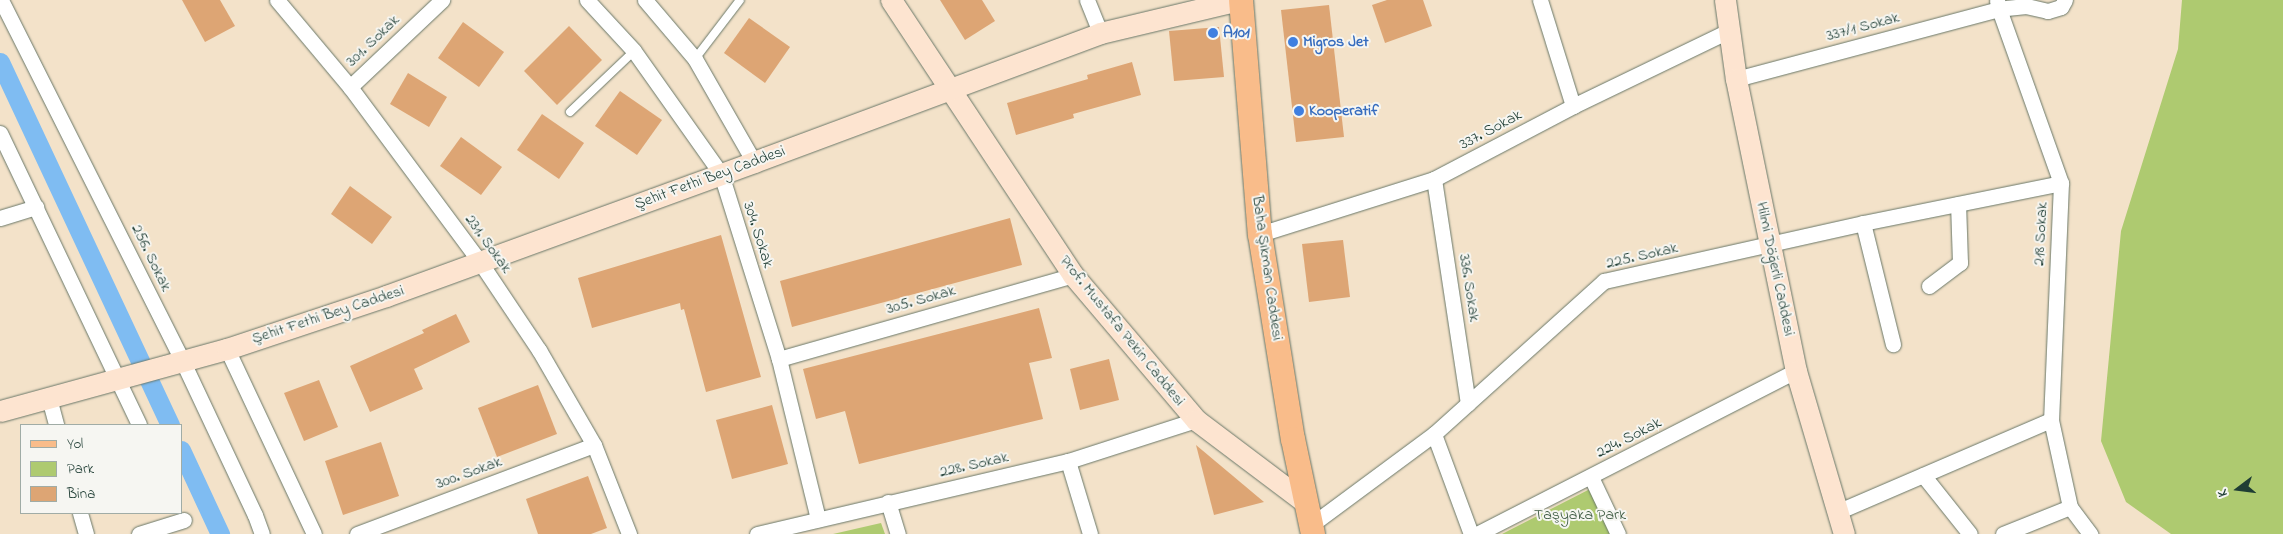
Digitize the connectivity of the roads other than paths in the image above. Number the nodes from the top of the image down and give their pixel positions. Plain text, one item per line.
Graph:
1 (1, 0) edge
2 (277, 0) edge
3 (442, 0) edge
4 (587, 0) edge
5 (645, 0) edge
6 (740, 0) edge
7 (891, 0) edge
8 (1087, 0) edge
9 (1240, 0) edge
10 (1540, 0) edge
11 (1725, 0) edge
12 (2065, 0) edge
13 (1998, 4) edge
14 (1728, 31) junction
15 (1100, 33) junction
16 (634, 51) junction
17 (694, 59) junction
18 (1736, 79) junction
19 (350, 87) junction
20 (951, 90) junction
21 (1573, 106) junction
22 (570, 112) dead end
23 (0, 133) edge
24 (754, 162) junction
25 (721, 174) junction
26 (1434, 179) junction
27 (2061, 183) junction
28 (1958, 204) junction
29 (36, 207) junction
30 (0, 218) edge
31 (1863, 223) junction
32 (1260, 234) junction
33 (1769, 245) junction
34 (480, 262) junction
35 (1073, 275) junction
36 (1929, 286) dead end
37 (1893, 344) dead end
38 (227, 348) junction
39 (779, 359) junction
40 (182, 360) junction
41 (1796, 371) junction
42 (117, 378) junction
43 (49, 398) junction
44 (1468, 403) junction
45 (0, 411) edge
46 (1196, 420) junction
47 (2051, 420) junction
48 (56, 424) edge
49 (139, 424) edge
50 (1434, 434) junction
51 (594, 445) junction
52 (1068, 461) junction
53 (1923, 475) junction
54 (1591, 477) junction
55 (888, 502) junction
56 (2070, 507) junction
57 (1837, 512) junction
58 (80, 514) edge
59 (818, 519) junction
60 (1310, 521) edge
61 (185, 522) edge
62 (86, 534) edge
63 (139, 534) edge
64 (262, 534) edge
65 (314, 534) edge
66 (357, 534) edge
67 (629, 534) edge
68 (757, 534) edge
69 (898, 534) edge
70 (1090, 534) edge
71 (1471, 534) edge
72 (1477, 534) edge
73 (1618, 534) edge
74 (1844, 534) edge
75 (1970, 534) edge
76 (2004, 534) edge
77 (2090, 534) edge

1 - 40 street, 256. Sokak
2 - 19 street, 231. Sokak
3 - 19 street, 301. Sokak
4 - 16 street, 304. Sokak
5 - 17 street
6 - 17 lane
7 - 20 street, Prof. Mustafa Pekin Caddesi
8 - 15 street
9 - 15 street, Şehit Fethi Bey Caddesi
9 - 32 main road, Baha Şıkman Caddesi
10 - 21 street
11 - 14 street, Hilmi Döğerli Caddesi
12 - 13 street
13 - 18 street, 337/1 Sokak
13 - 27 street, 218 Sokak
14 - 18 street, Hilmi Döğerli Caddesi
14 - 21 street, 337. Sokak
15 - 20 street, Şehit Fethi Bey Caddesi
16 - 22 lane
16 - 25 street, 304. Sokak
17 - 24 street
18 - 33 street, Hilmi Döğerli Caddesi
19 - 34 street, 231. Sokak
20 - 24 street, Şehit Fethi Bey Caddesi
20 - 35 street, Prof. Mustafa Pekin Caddesi
21 - 26 street, 337. Sokak
23 - 29 street
24 - 25 street, Şehit Fethi Bey Caddesi
25 - 34 street, Şehit Fethi Bey Caddesi
25 - 39 street, 304. Sokak
26 - 32 street, 337. Sokak
26 - 44 street, 336. Sokak
27 - 28 street, 225. Sokak
27 - 47 street, 218 Sokak
28 - 31 street, 225. Sokak
28 - 36 street
29 - 30 street
29 - 42 street
31 - 33 street, 225. Sokak
31 - 37 street
32 - 60 main road, Baha Şıkman Caddesi
33 - 41 street, Hilmi Döğerli Caddesi
33 - 44 street, 225. Sokak
34 - 38 street, Şehit Fethi Bey Caddesi
34 - 51 street, 231. Sokak
35 - 39 street, 305. Sokak
35 - 46 street, Prof. Mustafa Pekin Caddesi
38 - 40 street, Şehit Fethi Bey Caddesi
38 - 65 street
39 - 59 street, 304. Sokak
40 - 42 street, Şehit Fethi Bey Caddesi
40 - 64 street, 256. Sokak
41 - 54 street, 224. Sokak
41 - 57 street, Hilmi Döğerli Caddesi
42 - 43 street, Şehit Fethi Bey Caddesi
42 - 49 street
43 - 45 street, Şehit Fethi Bey Caddesi
43 - 48 street
44 - 50 street, 225. Sokak
46 - 52 street, 228. Sokak
46 - 60 street, Prof. Mustafa Pekin Caddesi
47 - 53 street
47 - 56 street, 218 Sokak
50 - 60 street, 225. Sokak
50 - 71 street
51 - 66 street, 300. Sokak
51 - 67 street, 231. Sokak
52 - 55 street, 228. Sokak
52 - 70 street
53 - 57 street
53 - 75 street
54 - 72 street, 224. Sokak
54 - 73 street
55 - 59 street, 228. Sokak
55 - 69 street
56 - 76 street
56 - 77 street, 218 Sokak
57 - 74 street, Hilmi Döğerli Caddesi
58 - 62 street
59 - 68 street, 228. Sokak
61 - 63 street

